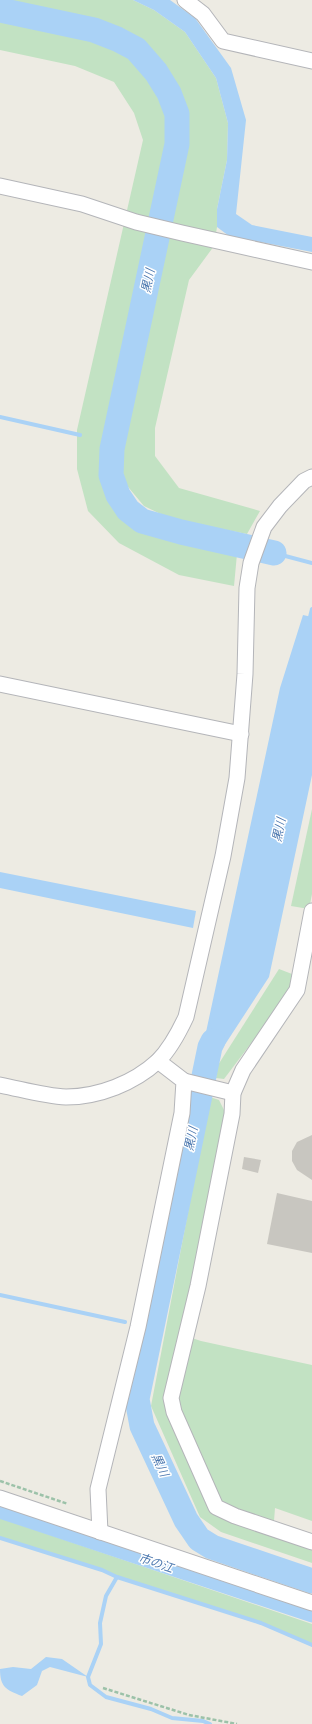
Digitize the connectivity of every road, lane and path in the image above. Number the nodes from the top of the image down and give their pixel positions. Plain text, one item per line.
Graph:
1 (185, 0) edge
2 (312, 61) edge
3 (0, 186) edge
4 (312, 262) edge
5 (312, 477) edge
6 (0, 684) edge
7 (240, 734) junction
8 (312, 911) edge
9 (158, 1060) junction
10 (184, 1081) junction
11 (0, 1085) edge
12 (233, 1093) junction
13 (0, 1481) edge
14 (0, 1498) edge
15 (74, 1506) dead end
16 (100, 1532) junction
17 (312, 1542) edge
18 (312, 1603) edge
19 (103, 1688) dead end
20 (237, 1724) edge

1 - 2 street
3 - 4 street
5 - 7 street
6 - 7 street
7 - 9 street
8 - 12 street
9 - 10 street
9 - 11 street
10 - 12 street
10 - 16 street
12 - 17 street
13 - 15 path
14 - 16 street
16 - 18 street
19 - 20 path

